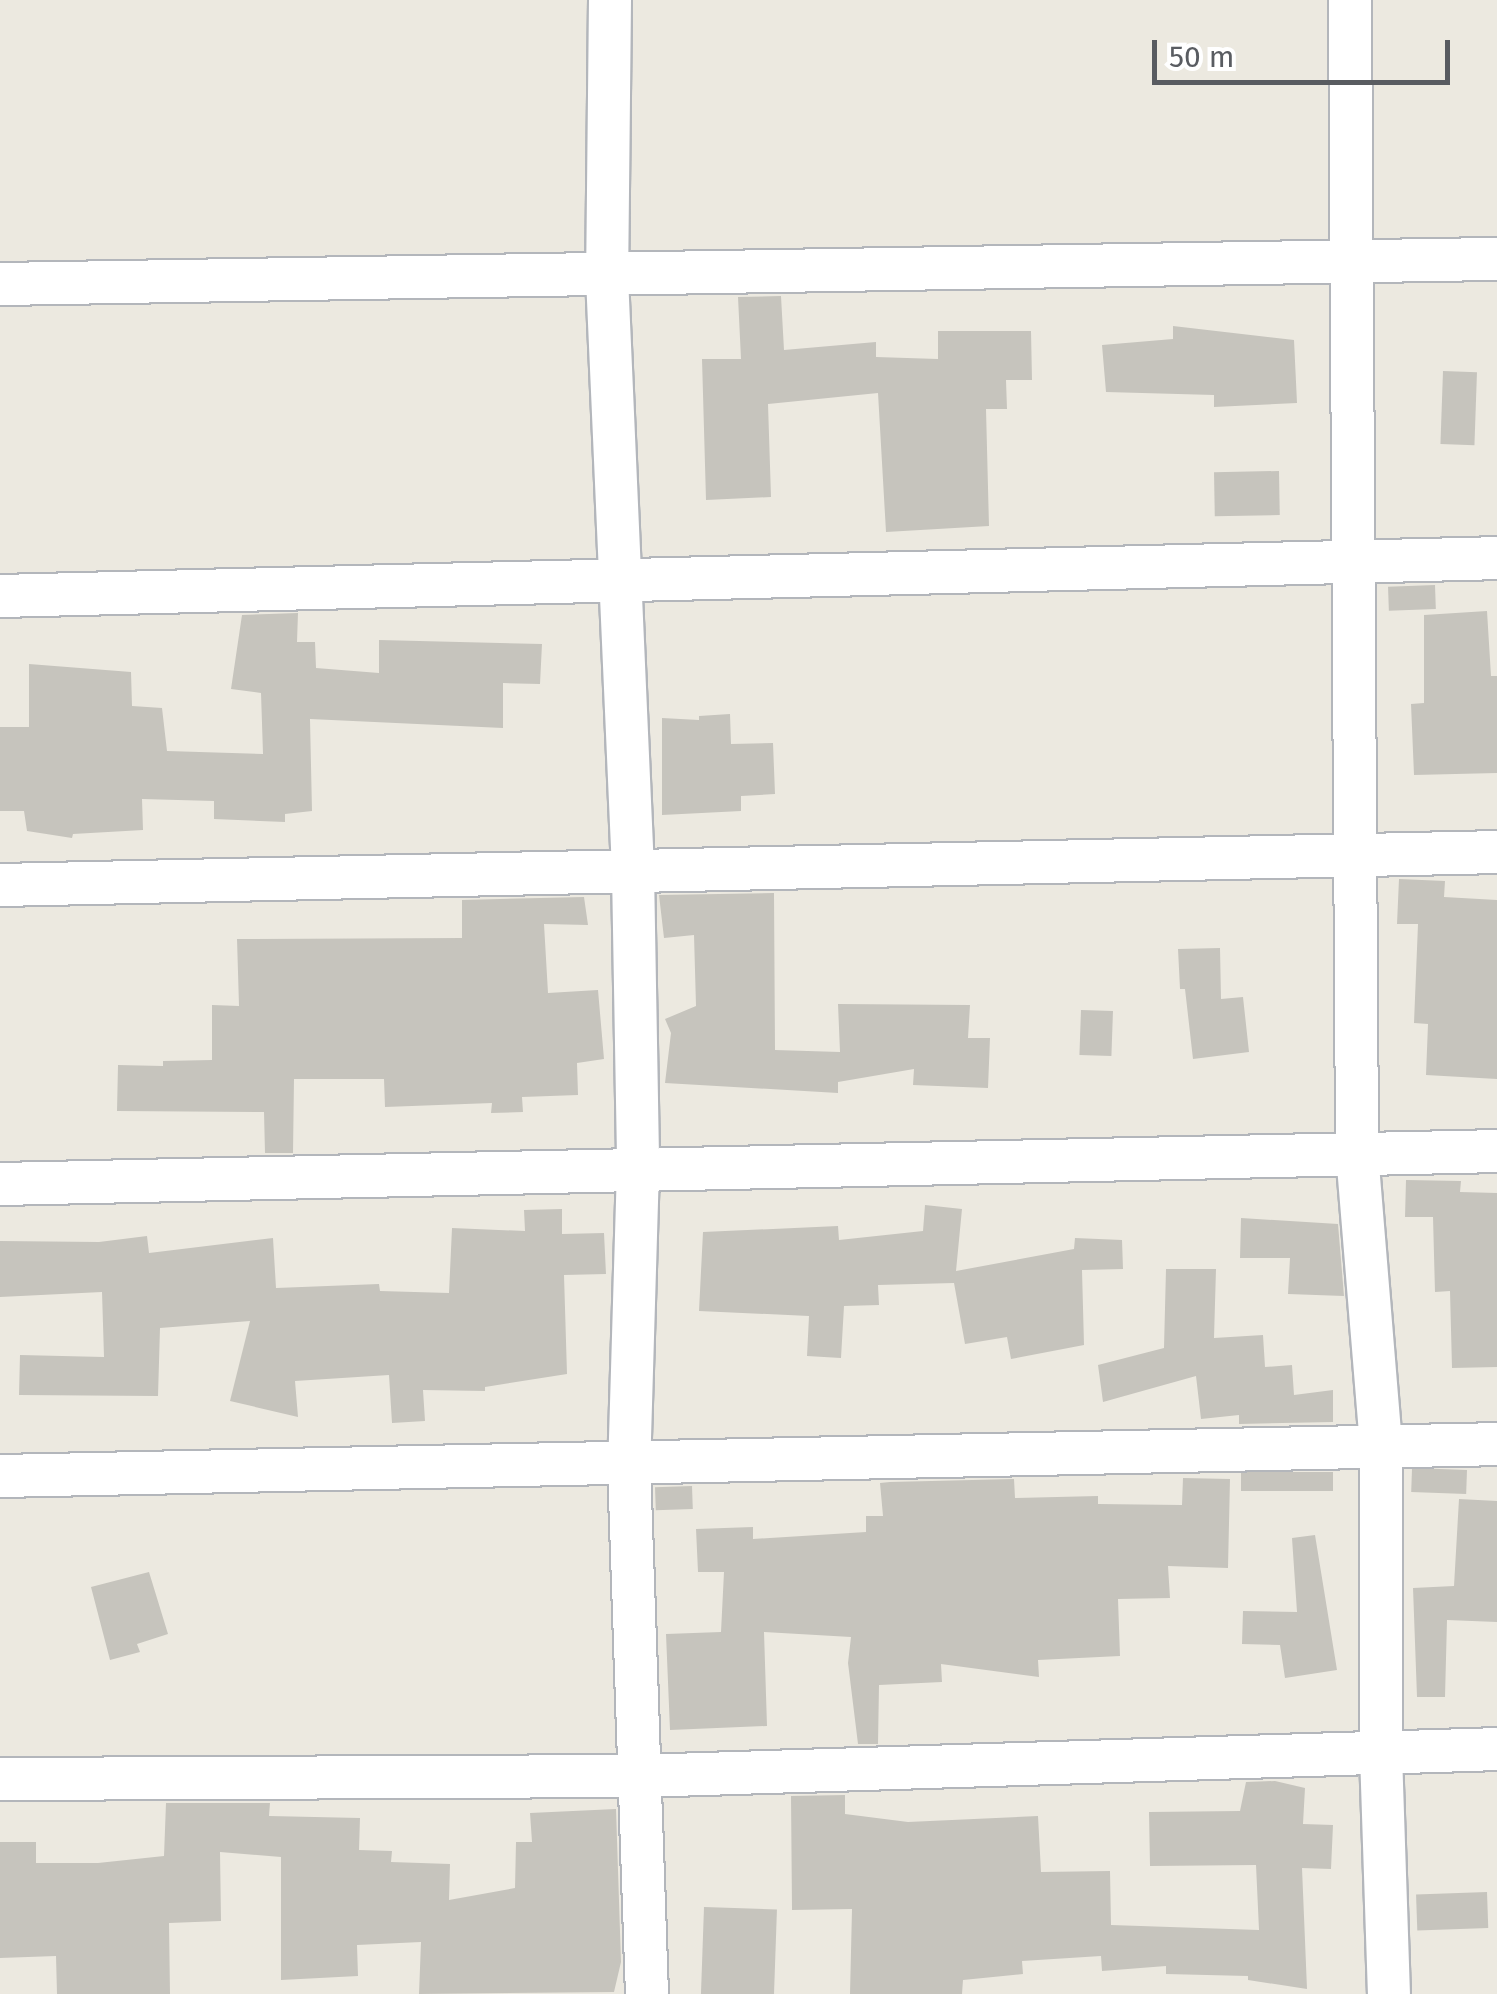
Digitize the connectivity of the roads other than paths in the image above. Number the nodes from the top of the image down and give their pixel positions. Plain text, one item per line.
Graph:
1 (610, 0) edge
2 (1350, 0) edge
3 (1497, 259) edge
4 (1354, 262) junction
5 (607, 277) junction
6 (0, 284) edge
7 (1497, 558) edge
8 (1356, 562) junction
9 (618, 581) junction
10 (0, 596) edge
11 (1497, 852) edge
12 (1354, 855) junction
13 (633, 871) junction
14 (0, 885) edge
15 (1497, 1150) edge
16 (1357, 1152) junction
17 (638, 1168) junction
18 (0, 1184) edge
19 (1497, 1444) edge
20 (1381, 1446) junction
21 (629, 1466) junction
22 (0, 1476) edge
23 (1497, 1749) edge
24 (1381, 1754) junction
25 (640, 1776) junction
26 (0, 1779) edge
27 (647, 1994) edge
28 (1389, 1994) edge

1 - 5 street
2 - 4 street
3 - 4 street
4 - 5 street
4 - 8 street
5 - 6 street
5 - 9 street
7 - 8 street
8 - 9 street
8 - 12 street
9 - 10 street
9 - 13 street
11 - 12 street
12 - 13 street
12 - 16 street
13 - 14 street
13 - 17 street
15 - 16 street
16 - 17 street
16 - 20 street
17 - 18 street
17 - 21 street
19 - 20 street
20 - 21 street
20 - 24 street
21 - 22 street
21 - 25 street
23 - 24 street
24 - 25 street
24 - 28 street
25 - 26 street
25 - 27 street

